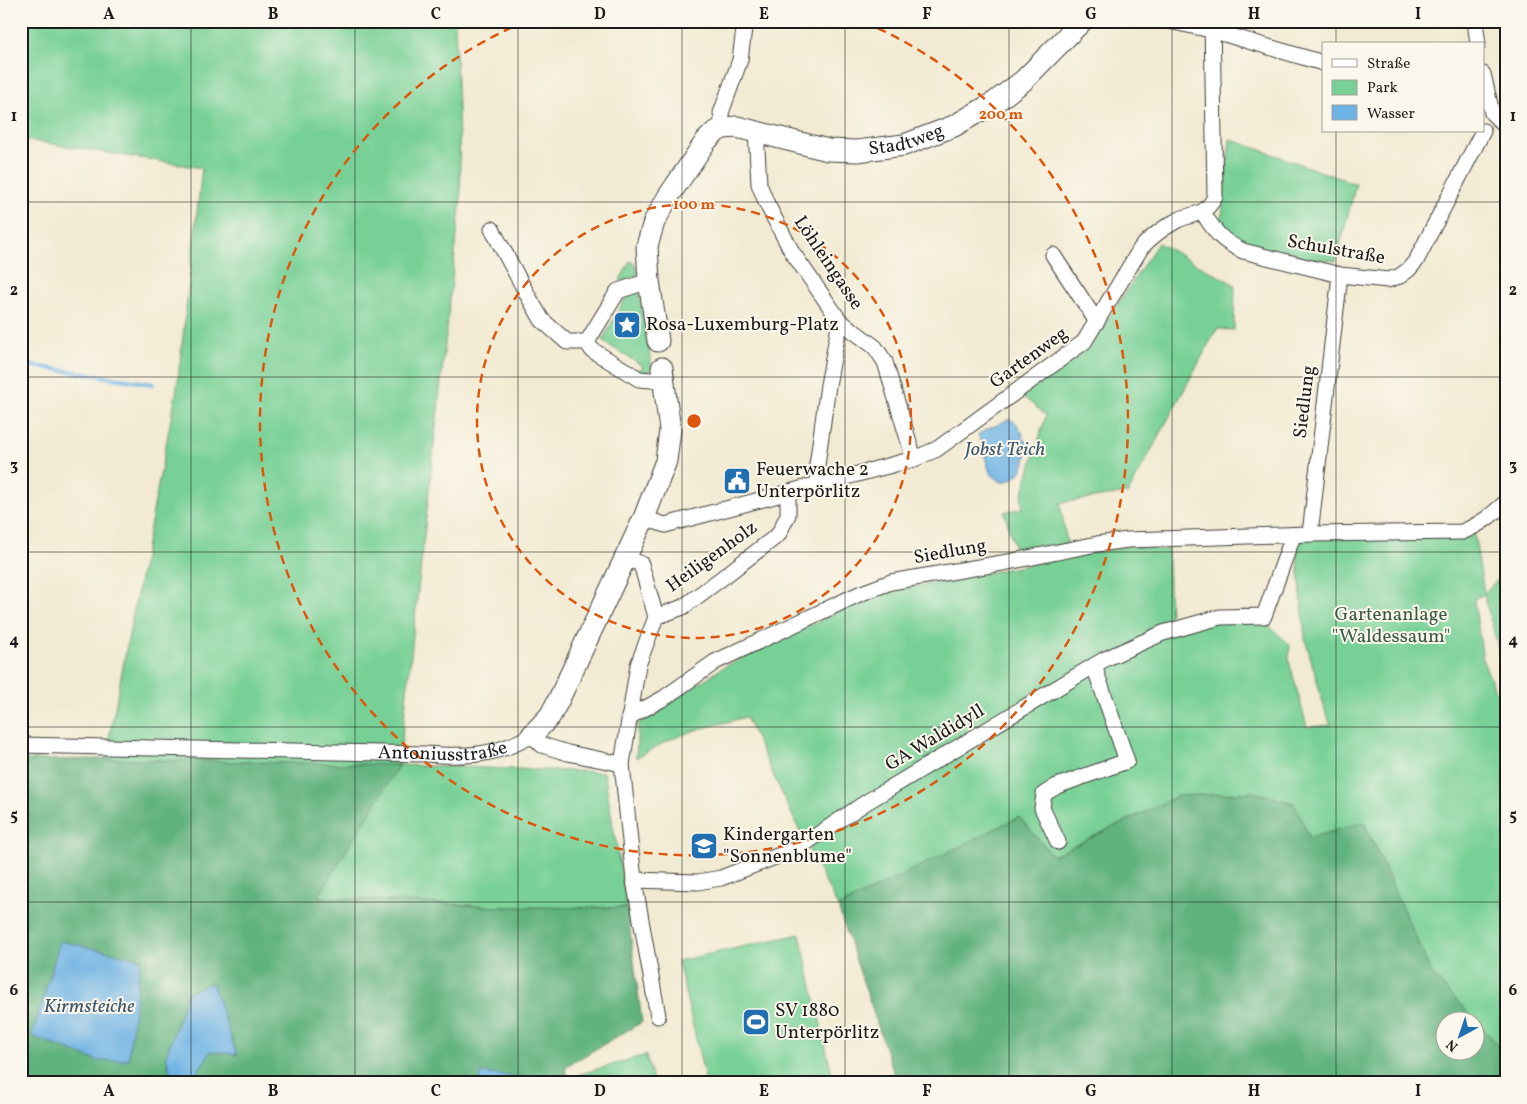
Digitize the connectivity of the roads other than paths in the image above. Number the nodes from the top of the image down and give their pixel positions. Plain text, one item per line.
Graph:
1 (744, 21) edge
2 (1082, 21) edge
3 (1169, 21) edge
4 (1475, 21) edge
5 (1211, 26) edge
6 (1478, 42) edge
7 (1322, 63) edge
8 (1484, 82) edge
9 (1488, 112) edge
10 (1484, 127) edge
11 (1506, 127) edge
12 (723, 128) junction
13 (756, 132) junction
14 (1482, 132) edge
15 (1203, 213) junction
16 (492, 229) dead end
17 (1053, 255) dead end
18 (1340, 275) junction
19 (649, 281) junction
20 (840, 321) junction
21 (1097, 322) junction
22 (587, 342) junction
23 (658, 342) joint
24 (663, 374) junction
25 (914, 459) junction
26 (819, 484) junction
27 (788, 492) junction
28 (1506, 502) edge
29 (644, 518) junction
30 (1310, 534) junction
31 (1293, 536) junction
32 (626, 558) junction
33 (656, 617) junction
34 (1094, 666) junction
35 (629, 717) junction
36 (532, 735) junction
37 (21, 745) edge
38 (622, 764) junction
39 (1058, 842) dead end
40 (634, 880) junction
41 (658, 1016) dead end

1 - 12 street
2 - 13 street, Stadtweg
3 - 5 street
4 - 6 street
5 - 7 street
5 - 15 street
8 - 9 street
9 - 10 street, Schulstraße
9 - 11 street
12 - 13 street, Stadtweg
12 - 19 street
13 - 20 street, Löhleingasse
14 - 18 street, Schulstraße
15 - 18 street, Schulstraße
15 - 21 street, Gartenweg
16 - 22 street
17 - 21 street
18 - 30 street, Siedlung
19 - 22 street
19 - 23 street
20 - 25 street, Löhleingasse
20 - 26 street
21 - 25 street, Gartenweg
22 - 24 street
23 - 24 street
24 - 29 street
25 - 26 street, Gartenweg
26 - 27 street, Gartenweg
27 - 29 street, Gartenweg
27 - 33 street, Heiligenholz
28 - 30 street, Siedlung
29 - 32 street, Antoniusstraße
30 - 31 street, Siedlung
31 - 34 street, GA Waldidyll
31 - 35 street, Siedlung
32 - 33 street, Heiligenholz
32 - 36 street, Antoniusstraße
33 - 35 street, Heiligenholz
34 - 39 street
34 - 40 street, GA Waldidyll
35 - 38 street, Heiligenholz
36 - 37 street, Antoniusstraße
36 - 38 street
38 - 40 street, Heiligenholz
40 - 41 street, Heiligenholz

